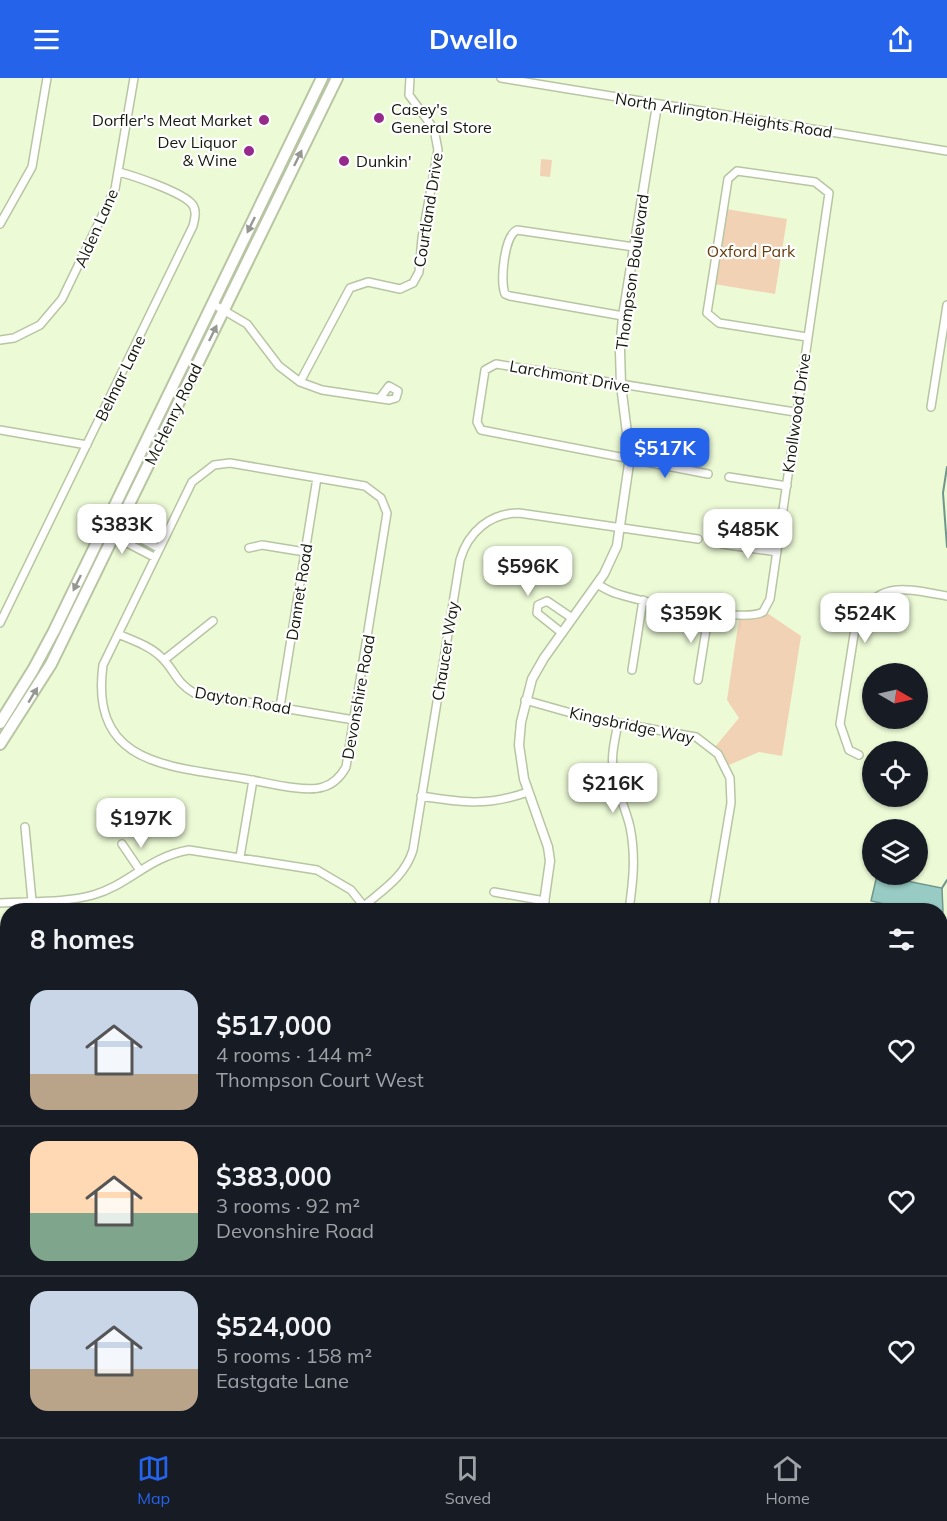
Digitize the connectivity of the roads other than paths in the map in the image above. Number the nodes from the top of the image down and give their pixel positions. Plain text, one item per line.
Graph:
1 (47, 78) edge
2 (134, 78) edge
3 (322, 78) edge
4 (337, 78) edge
5 (410, 78) edge
6 (501, 78) edge
7 (657, 105) junction
8 (947, 151) edge
9 (119, 172) junction
10 (0, 224) edge
11 (634, 247) junction
12 (213, 304) junction
13 (947, 305) edge
14 (224, 310) junction
15 (623, 316) junction
16 (807, 337) junction
17 (0, 340) edge
18 (300, 382) junction
19 (621, 385) junction
20 (380, 398) dead end
21 (932, 406) dead end
22 (795, 412) junction
23 (0, 430) edge
24 (87, 445) junction
25 (630, 457) junction
26 (708, 474) dead end
27 (729, 477) dead end
28 (317, 478) junction
29 (787, 486) junction
30 (104, 525) junction
31 (622, 527) junction
32 (115, 531) junction
33 (698, 539) dead end
34 (722, 544) dead end
35 (159, 548) junction
36 (249, 548) dead end
37 (305, 552) junction
38 (777, 552) junction
39 (154, 557) junction
40 (597, 584) junction
41 (947, 596) edge
42 (643, 600) junction
43 (709, 611) junction
44 (572, 618) junction
45 (213, 621) dead end
46 (0, 623) edge
47 (562, 633) junction
48 (118, 634) junction
49 (164, 660) junction
50 (632, 670) dead end
51 (698, 680) dead end
52 (525, 700) junction
53 (280, 706) junction
54 (354, 720) junction
55 (0, 723) edge
56 (618, 723) junction
57 (0, 744) edge
58 (859, 755) dead end
59 (253, 780) junction
60 (528, 792) junction
61 (421, 796) junction
62 (25, 827) dead end
63 (122, 844) dead end
64 (240, 857) junction
65 (139, 869) junction
66 (494, 892) dead end
67 (32, 901) junction
68 (545, 901) joint
69 (0, 903) edge
70 (362, 903) edge
71 (371, 903) edge
72 (630, 903) edge
73 (714, 903) edge

1 - 10 street
2 - 9 street, Alden Lane
3 -> 12 main road, McHenry Road
14 -> 4 main road, McHenry Road
5 - 18 street, Courtland Drive
6 - 7 street, North Arlington Heights Road
7 - 8 street, North Arlington Heights Road
7 - 11 street, Thompson Boulevard
9 - 17 street, Alden Lane
9 - 24 street, Belmar Lane
11 - 15 street, Thompson Boulevard
11 - 15 street
12 - 14 street
12 - 30 main road, McHenry Road
13 - 21 street
14 - 18 street
32 -> 14 main road, McHenry Road
15 - 19 street, Thompson Boulevard
16 - 16 street, Knollwood Drive
16 - 22 street, Knollwood Drive
18 - 20 street
19 - 22 street, Larchmont Drive
19 - 25 street, Thompson Boulevard
19 - 25 street, Larchmont Drive
22 - 29 street, Knollwood Drive
23 - 24 street
24 - 46 street, Belmar Lane
25 - 26 street
25 - 31 street, Thompson Boulevard
27 - 29 street
28 - 35 street, Devonshire Road
28 - 37 street, Dannet Road
28 - 54 street, Devonshire Road
29 - 38 street, Knollwood Drive
30 - 32 street
30 - 32 street
30 -> 55 main road, McHenry Road
31 - 33 street, Chaucer Way
31 - 40 street, Thompson Boulevard
31 - 61 street, Chaucer Way
32 - 35 street
32 - 39 street
57 -> 32 main road, McHenry Road
34 - 38 street
35 - 39 street, Devonshire Road
36 - 37 street
37 - 53 street, Dannet Road
38 - 43 street, Knollwood Drive
39 - 48 street, Devonshire Road
40 - 42 street, Knollwood Drive
40 - 44 street, Thompson Boulevard
41 - 58 street
42 - 43 street, Knollwood Drive
42 - 50 street
43 - 51 street
44 - 47 street, Thompson Boulevard
44 - 47 street
45 - 49 street
47 - 52 street, Thompson Boulevard
48 - 49 street, Dayton Road
48 - 59 street, Devonshire Road
49 - 53 street, Dayton Road
52 - 56 street, Kingsbridge Way
52 - 60 street, Thompson Boulevard
53 - 54 street, Dayton Road
54 - 59 street, Devonshire Road
56 - 72 street
56 - 73 street, Kingsbridge Way
59 - 64 street
60 - 61 street
60 - 68 street, Thompson Boulevard
61 - 71 street, Chaucer Way
62 - 67 street
63 - 65 street
64 - 65 street
64 - 70 street
65 - 67 street
66 - 68 street
67 - 69 street

